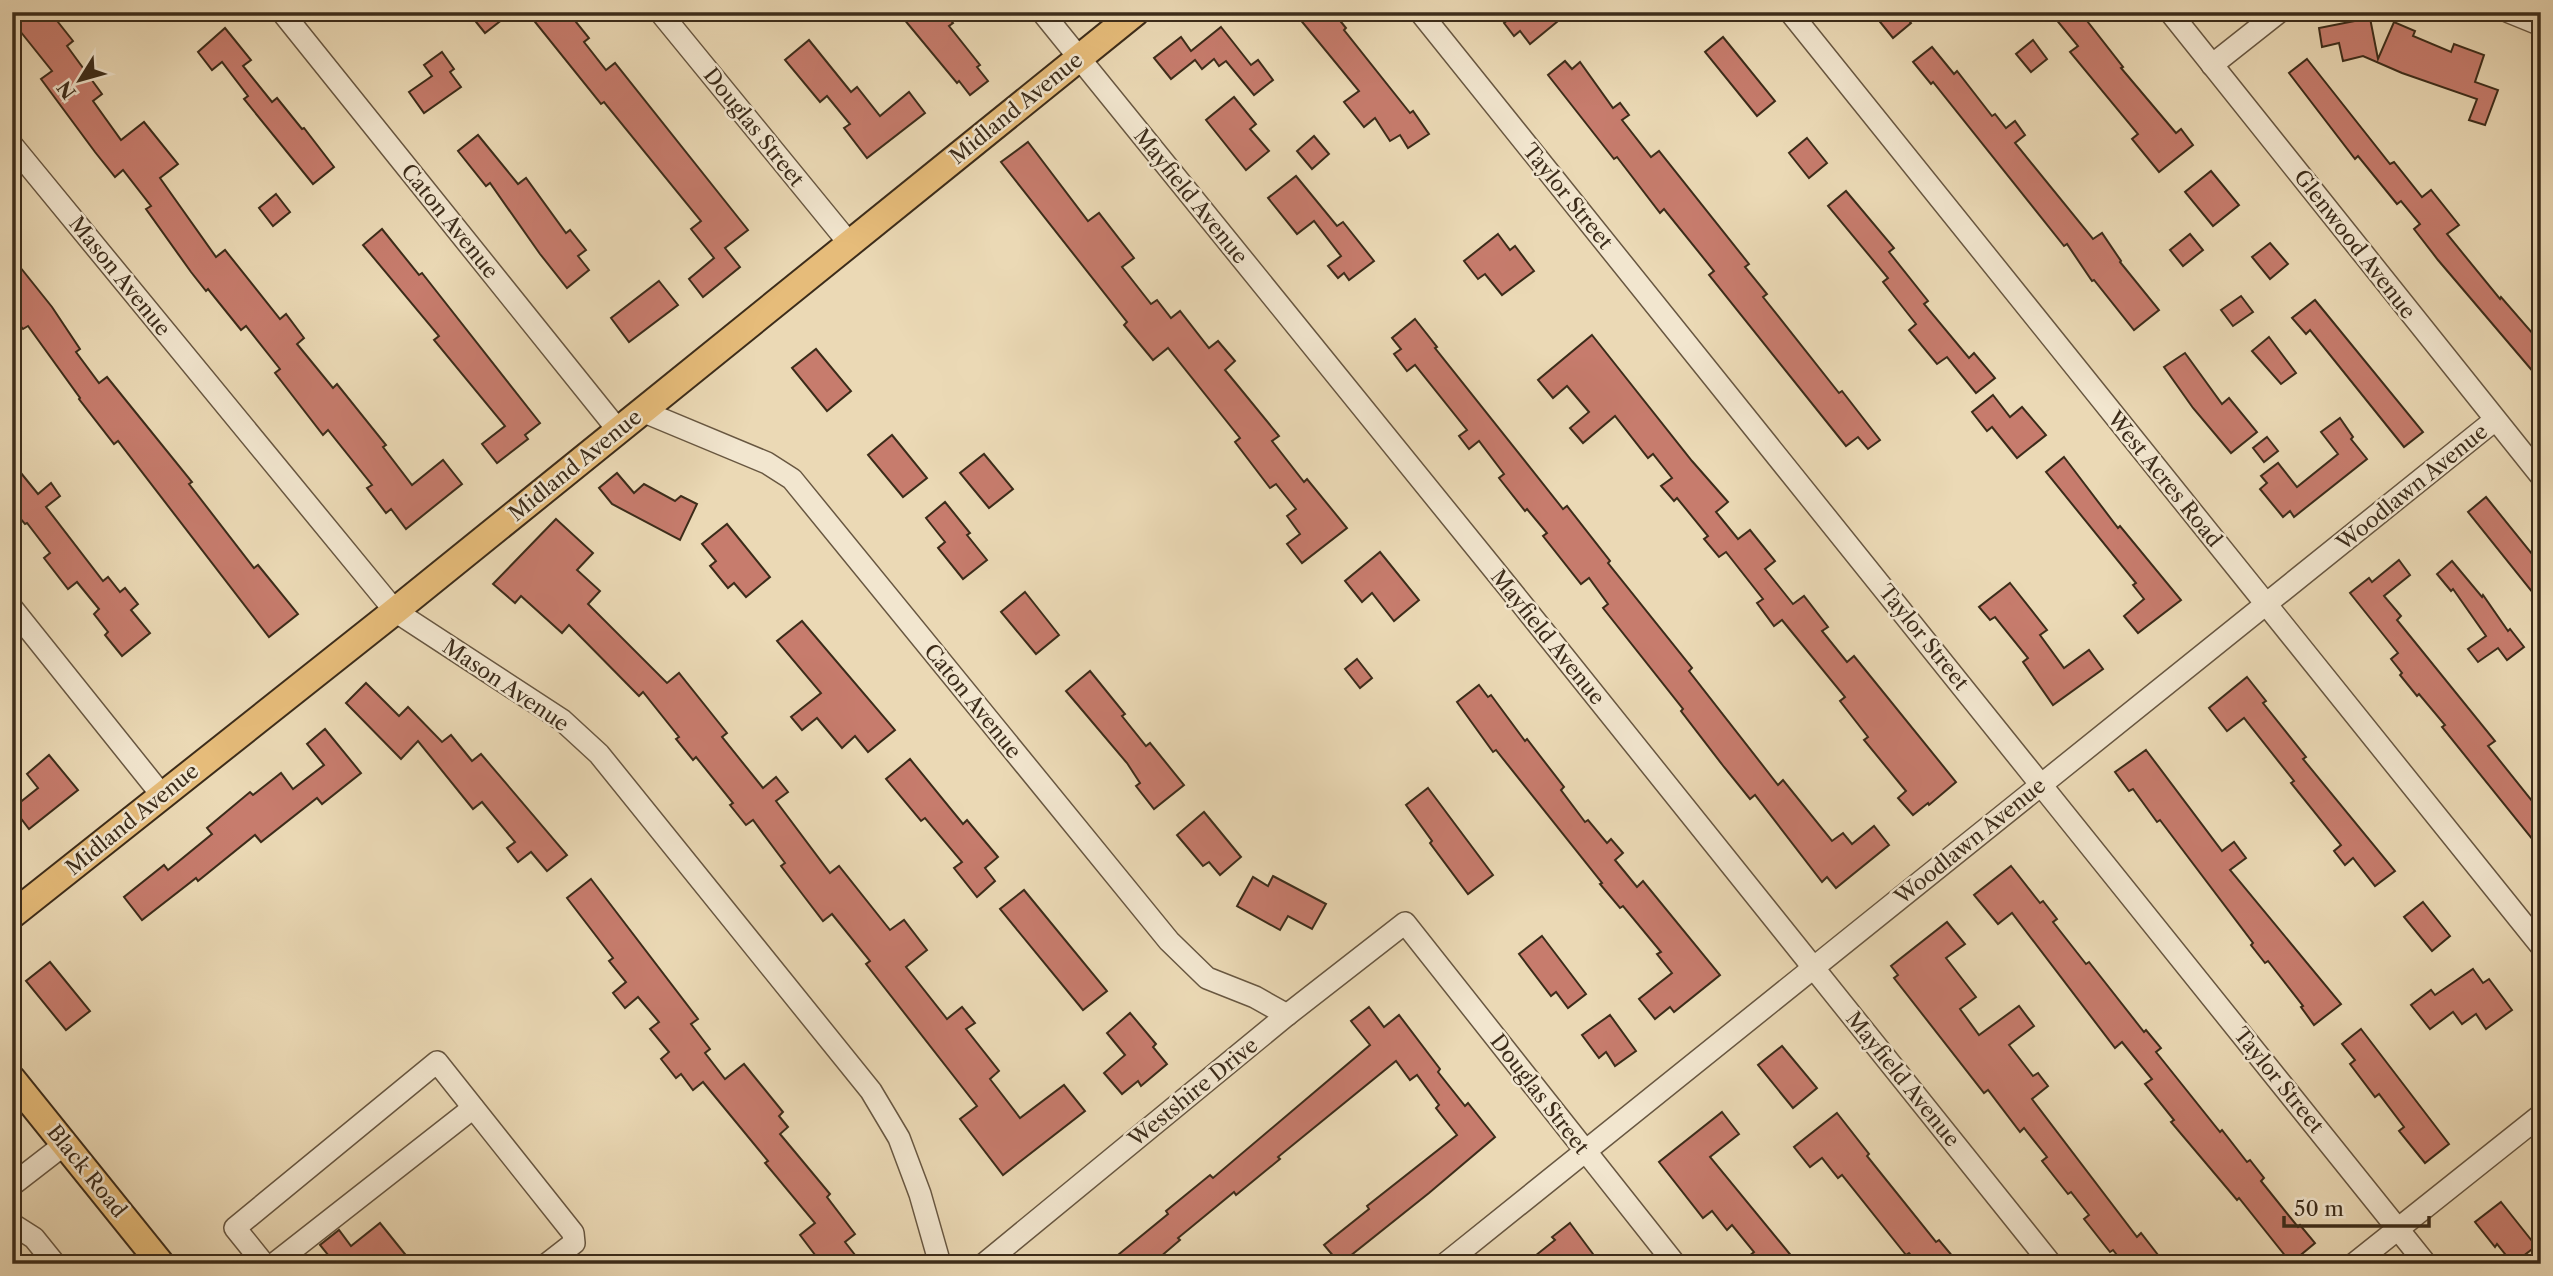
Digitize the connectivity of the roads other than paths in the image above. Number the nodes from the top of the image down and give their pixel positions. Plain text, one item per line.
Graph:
1 (282, 12) edge
2 (660, 12) edge
3 (1042, 12) edge
4 (1136, 12) edge
5 (1420, 12) edge
6 (1790, 12) edge
7 (2170, 12) edge
8 (2278, 12) edge
9 (2509, 12) edge
10 (2541, 25) edge
11 (1079, 58) junction
12 (2212, 65) junction
13 (12, 145) edge
14 (849, 243) junction
15 (642, 411) junction
16 (2495, 420) junction
17 (618, 430) junction
18 (2541, 476) edge
19 (2266, 604) junction
20 (12, 608) edge
21 (395, 611) junction
22 (2042, 783) junction
23 (161, 794) junction
24 (12, 915) edge
25 (1405, 923) joint
26 (2541, 946) edge
27 (1814, 968) junction
28 (1287, 1015) junction
29 (12, 1079) edge
30 (473, 1108) junction
31 (2541, 1115) edge
32 (65, 1144) junction
33 (1585, 1151) junction
34 (12, 1185) edge
35 (12, 1224) edge
36 (2398, 1228) junction
37 (55, 1264) edge
38 (161, 1264) edge
39 (264, 1264) edge
40 (274, 1264) edge
41 (547, 1264) edge
42 (940, 1264) edge
43 (984, 1264) edge
44 (1445, 1264) edge
45 (1675, 1264) edge
46 (2051, 1264) edge
47 (2354, 1264) edge
48 (2426, 1264) edge

1 - 17 street, Caton Avenue
2 - 14 street, Douglas Street
3 - 11 street, Mayfield Avenue
4 - 11 main road, Midland Avenue
5 - 22 street, Taylor Street
6 - 19 street, West Acres Road
7 - 12 street, Glenwood Avenue
8 - 12 street
9 - 10 street
11 - 14 main road, Midland Avenue
11 - 27 street, Mayfield Avenue
12 - 16 street, Glenwood Avenue
13 - 21 street, Mason Avenue
14 - 15 main road, Midland Avenue
15 - 17 main road, Midland Avenue
15 - 28 street, Caton Avenue
16 - 18 street, Glenwood Avenue
16 - 19 street, Woodlawn Avenue
17 - 21 main road, Midland Avenue
19 - 22 street, Woodlawn Avenue
19 - 26 street, West Acres Road
20 - 23 street
21 - 23 main road, Midland Avenue
21 - 42 street, Mason Avenue
22 - 27 street, Woodlawn Avenue
22 - 36 street, Taylor Street
23 - 24 main road, Midland Avenue
25 - 28 street, Westshire Drive
25 - 33 street, Douglas Street
27 - 33 street, Woodlawn Avenue
27 - 46 street, Mayfield Avenue
28 - 43 street, Westshire Drive
29 - 32 main road, Black Road
30 - 39 street
30 - 40 street
30 - 41 street
31 - 36 street
32 - 34 street
32 - 38 main road, Black Road
33 - 44 street, Woodlawn Avenue
33 - 45 street, Douglas Street
35 - 37 street
36 - 47 street
36 - 48 street, Taylor Street

